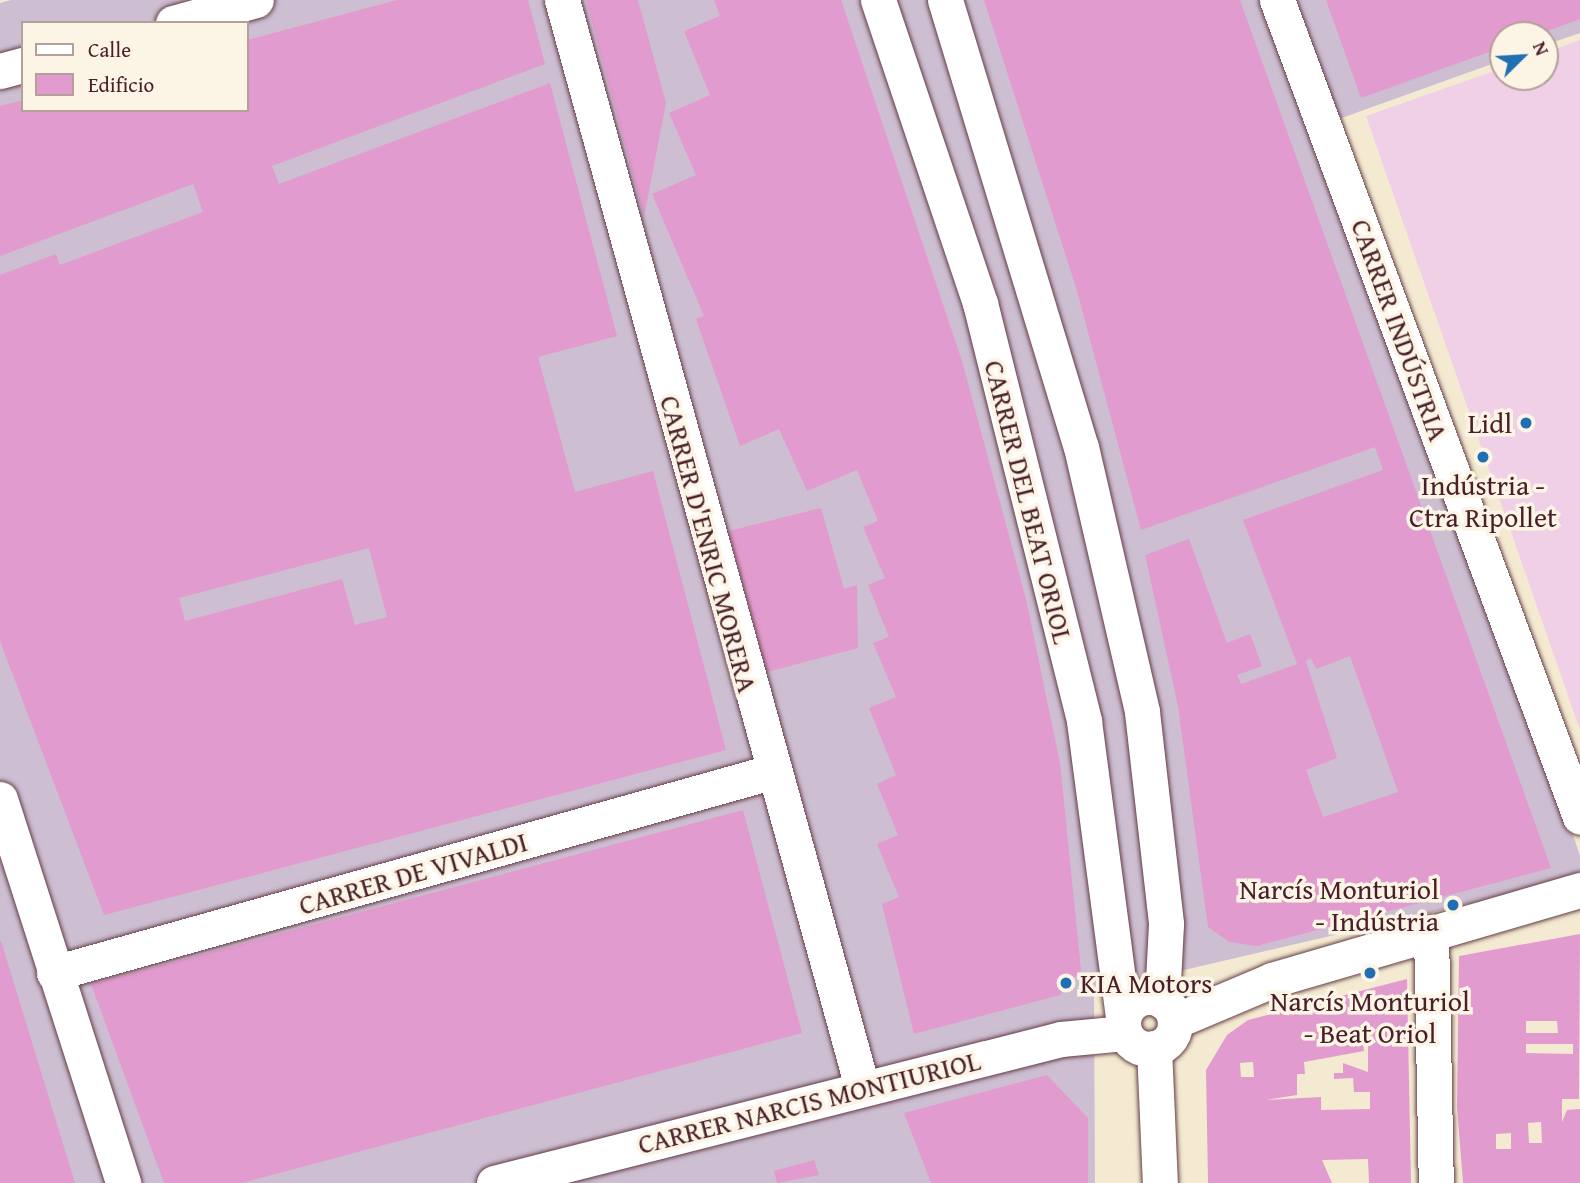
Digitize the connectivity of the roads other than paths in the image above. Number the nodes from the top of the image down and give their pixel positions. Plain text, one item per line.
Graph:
1 (256, 0) edge
2 (562, 0) edge
3 (878, 0) edge
4 (944, 0) edge
5 (1278, 0) edge
6 (180, 21) edge
7 (21, 66) edge
8 (0, 71) edge
9 (771, 772) junction
10 (0, 799) edge
11 (1580, 817) edge
12 (1580, 890) edge
13 (1431, 932) junction
14 (54, 973) junction
15 (1148, 1024) junction
16 (862, 1087) junction
17 (123, 1183) edge
18 (494, 1183) edge
19 (1160, 1183) edge
20 (1436, 1183) edge

1 - 6 street
2 - 9 street, CARRER D'ENRIC MORERA
3 - 15 street, CARRER DEL BEAT ORIOL
4 - 15 street, CARRER DEL BEAT ORIOL
5 - 11 street, CARRER INDÚSTRIA
7 - 8 street
9 - 14 street, CARRER DE VIVALDI
9 - 16 street, CARRER D'ENRIC MORERA
10 - 14 street
12 - 13 street
13 - 15 street
13 - 20 street
14 - 17 street
15 - 16 street, CARRER NARCIS MONTIURIOL
15 - 19 street, CARRER DEL BEAT ORIOL
16 - 18 street, CARRER NARCIS MONTIURIOL

